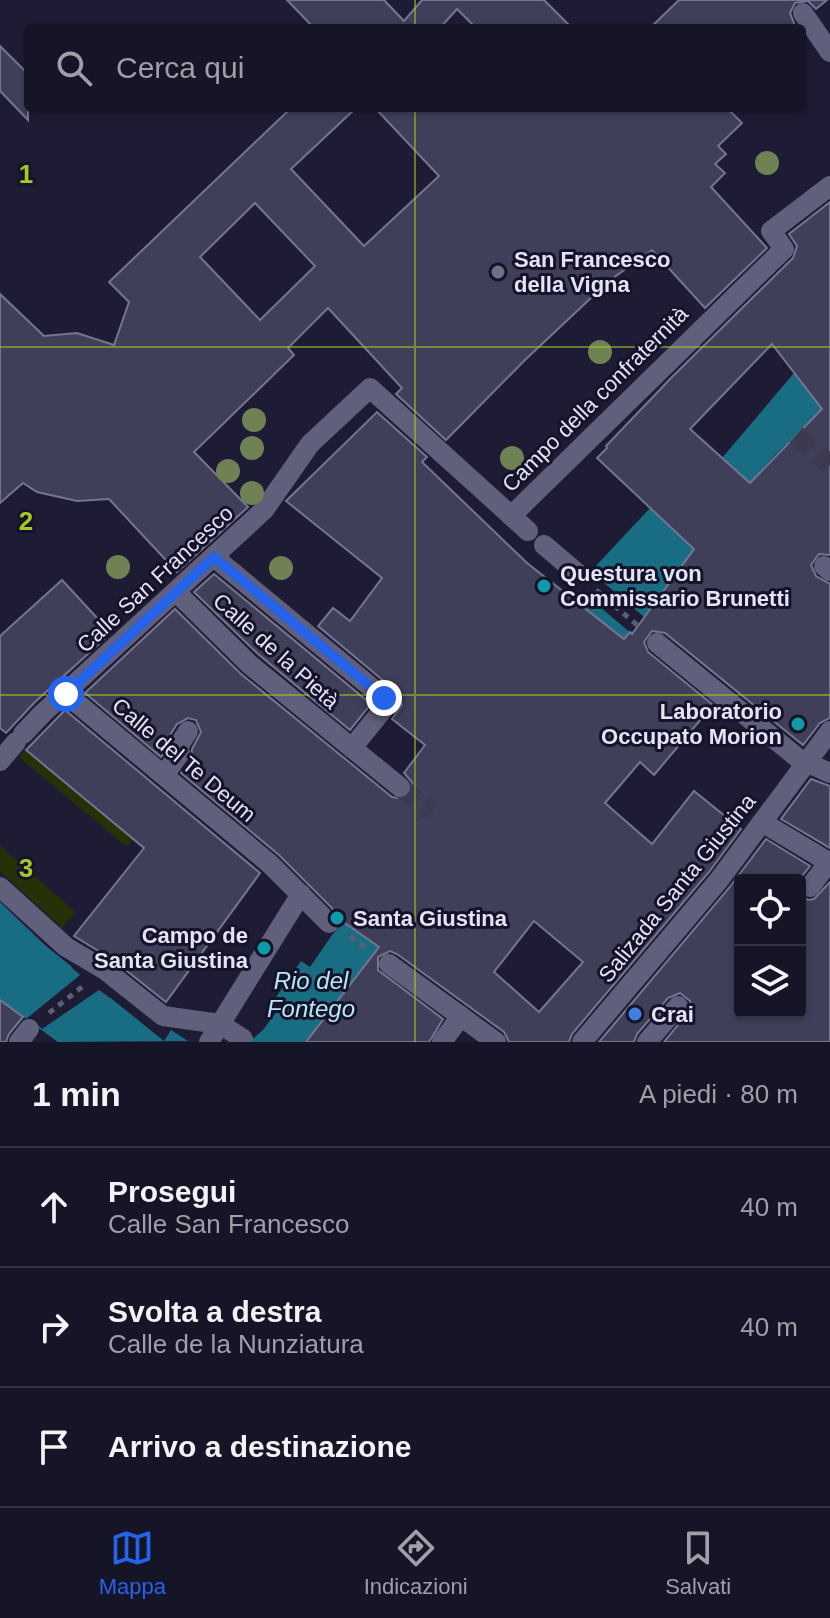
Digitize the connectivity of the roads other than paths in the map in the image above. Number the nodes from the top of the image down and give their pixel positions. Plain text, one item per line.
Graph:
1 (798, 6) edge
2 (830, 52) edge
3 (830, 186) edge
4 (511, 516) junction
5 (528, 531) dead end
6 (544, 545) dead end
7 (214, 557) junction
8 (577, 573) dead end
9 (176, 592) junction
10 (657, 643) dead end
11 (66, 694) junction
12 (188, 731) dead end
13 (830, 731) edge
14 (349, 746) junction
15 (0, 761) edge
16 (807, 763) junction
17 (830, 773) edge
18 (164, 775) junction
19 (400, 787) tunnel mouth
20 (762, 822) junction
21 (829, 863) edge
22 (0, 887) edge
23 (810, 887) dead end
24 (301, 894) junction
25 (329, 923) dead end
26 (389, 964) dead end
27 (678, 1006) dead end
28 (461, 1016) junction
29 (220, 1024) junction
30 (593, 1038) edge
31 (243, 1039) dead end
32 (209, 1042) edge
33 (442, 1042) edge
34 (496, 1042) edge
35 (647, 1042) edge

1 - 2 street
3 - 4 street, Campo della confraternità
4 - 5 street
4 - 7 street, Calle San Francesco
6 - 8 street
7 - 9 street, Calle San Francesco
7 - 14 street
9 - 11 street, Calle San Francesco
9 - 14 street, Calle de la Pietà
10 - 16 street
11 - 15 street, Calle San Francesco
11 - 18 street, Calle del Te Deum
12 - 18 street
13 - 16 street, Salizada Santa Giustina
14 - 19 street, Calle de la Pietà
16 - 17 street
16 - 20 street, Salizada Santa Giustina
18 - 24 street, Calle del Te Deum
20 - 21 street
20 - 30 street, Salizada Santa Giustina
21 - 23 street
22 - 29 street
24 - 25 street, Calle del Te Deum
24 - 29 street
26 - 28 street
27 - 35 street
28 - 33 street
28 - 34 street
29 - 31 street
29 - 32 street

